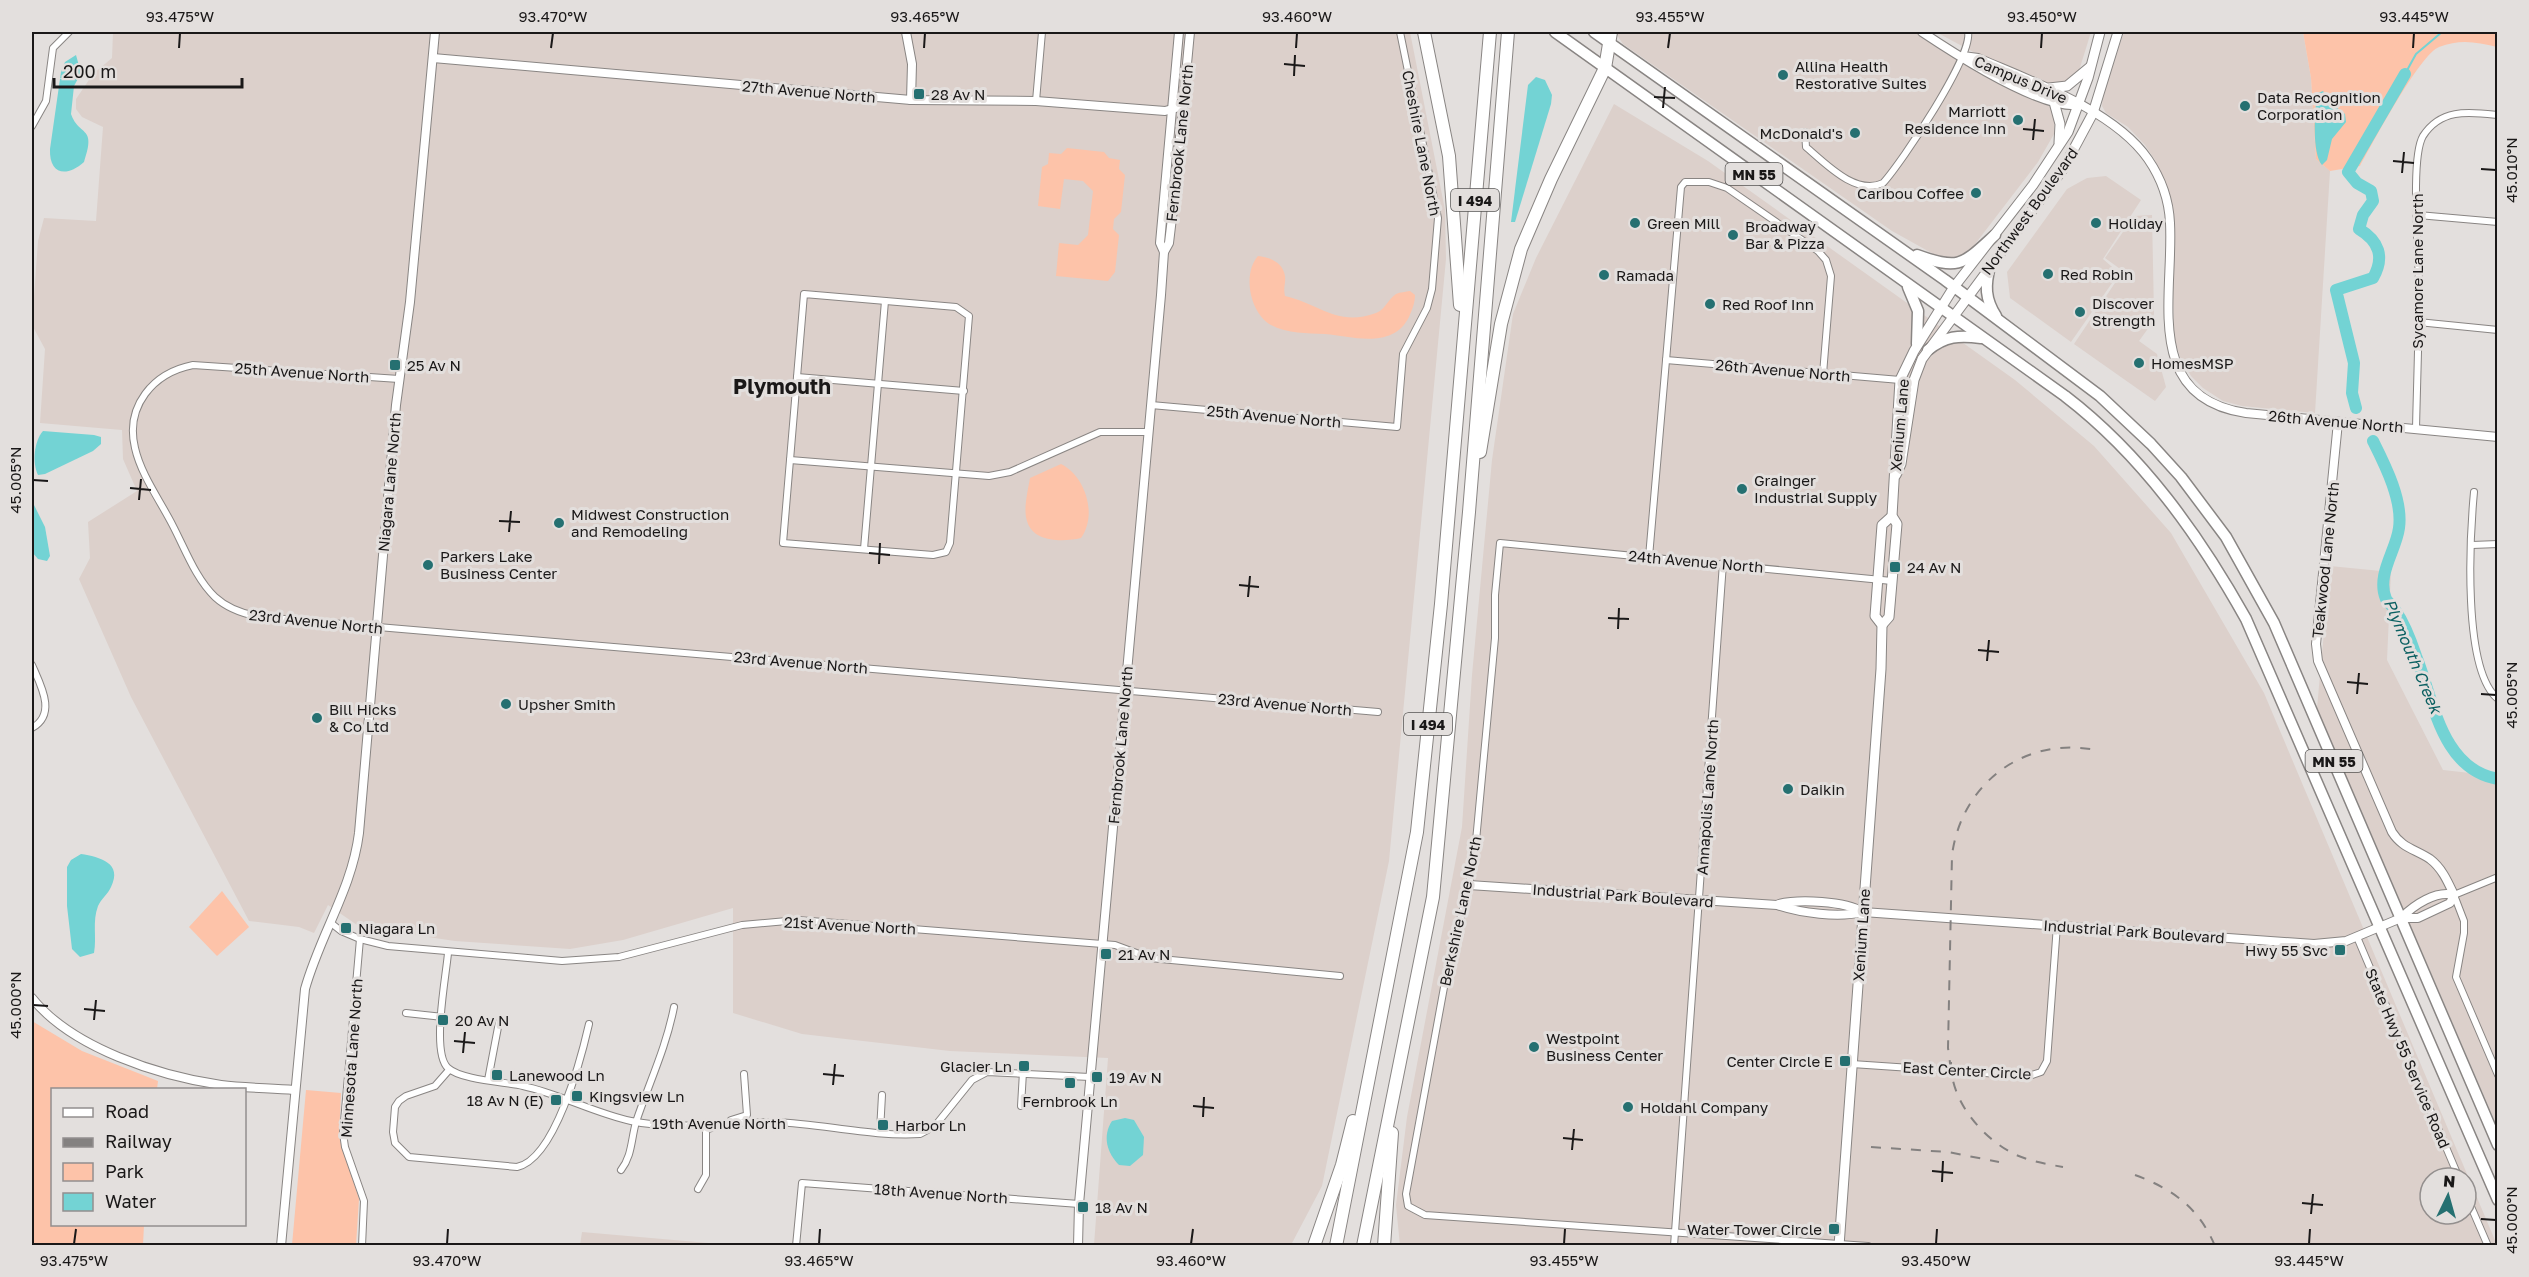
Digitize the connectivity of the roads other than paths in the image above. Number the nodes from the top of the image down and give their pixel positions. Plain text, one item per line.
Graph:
1 (69, 32) edge
2 (906, 32) edge
3 (1042, 32) edge
4 (1179, 32) edge
5 (1190, 32) edge
6 (1400, 32) edge
7 (1418, 32) edge
8 (1424, 32) edge
9 (1490, 32) edge
10 (1508, 32) edge
11 (1555, 32) edge
12 (1594, 32) edge
13 (1922, 32) edge
14 (1968, 32) edge
15 (2100, 32) edge
16 (2118, 32) edge
17 (435, 34) edge
18 (1610, 36) edge
19 (1963, 56) junction
20 (433, 58) junction
21 (2092, 65) junction
22 (1605, 68) junction
23 (2049, 88) junction
24 (910, 100) junction
25 (1036, 101) junction
26 (2054, 102) junction
27 (2078, 105) junction
28 (1183, 106) junction
29 (1172, 109) junction
30 (2093, 113) junction
31 (2498, 115) edge
32 (32, 126) edge
33 (1805, 132) dead end
34 (2059, 146) junction
35 (1448, 148) junction
36 (2418, 214) junction
37 (2498, 222) edge
38 (1995, 235) junction
39 (1902, 250) junction
40 (1164, 252) junction
41 (1990, 266) junction
42 (1905, 282) junction
43 (1953, 286) junction
44 (1967, 296) junction
45 (885, 301) junction
46 (1940, 308) junction
47 (1952, 316) junction
48 (2000, 321) junction
49 (2418, 322) junction
50 (2498, 330) edge
51 (1984, 338) junction
52 (1923, 347) junction
53 (1666, 360) junction
54 (1461, 369) junction
55 (1823, 374) junction
56 (797, 377) junction
57 (399, 379) junction
58 (2185, 379) joint
59 (1900, 380) junction
60 (879, 384) junction
61 (964, 391) junction
62 (1151, 405) junction
63 (2338, 422) junction
64 (1396, 427) joint
65 (2416, 429) junction
66 (1149, 432) junction
67 (2498, 437) edge
68 (790, 460) junction
69 (871, 467) junction
70 (957, 474) junction
71 (1894, 480) junction
72 (2474, 492) dead end
73 (1469, 512) junction
74 (1892, 516) junction
75 (1500, 543) joint
76 (2498, 543) edge
77 (2472, 545) junction
78 (864, 549) junction
79 (1649, 556) junction
80 (1723, 563) junction
81 (1878, 579) junction
82 (1892, 581) junction
83 (225, 605) joint
84 (1882, 625) junction
85 (377, 627) junction
86 (32, 665) edge
87 (1125, 688) junction
88 (2498, 699) edge
89 (1378, 712) dead end
90 (32, 728) edge
91 (2498, 877) edge
92 (1469, 885) junction
93 (2454, 895) junction
94 (1699, 900) junction
95 (1863, 912) junction
96 (2401, 918) junction
97 (331, 923) junction
98 (2057, 925) junction
99 (2380, 927) junction
100 (2357, 937) junction
101 (360, 939) junction
102 (1102, 944) junction
103 (448, 953) junction
104 (1340, 976) dead end
105 (32, 998) edge
106 (674, 1007) dead end
107 (406, 1013) dead end
108 (442, 1017) junction
109 (499, 1022) dead end
110 (589, 1024) dead end
111 (1852, 1064) junction
112 (1400, 1065) junction
113 (449, 1070) junction
114 (1023, 1072) junction
115 (744, 1074) dead end
116 (1370, 1075) junction
117 (2498, 1075) edge
118 (1090, 1077) junction
119 (488, 1080) junction
120 (294, 1090) junction
121 (882, 1095) dead end
122 (566, 1100) junction
123 (1021, 1106) dead end
124 (636, 1122) junction
125 (727, 1122) junction
126 (880, 1131) junction
127 (2498, 1145) edge
128 (2454, 1166) edge
129 (621, 1170) dead end
130 (698, 1189) dead end
131 (2498, 1200) edge
132 (1079, 1204) junction
133 (2478, 1222) edge
134 (1676, 1232) junction
135 (1076, 1243) edge
136 (1839, 1244) edge
137 (281, 1245) edge
138 (362, 1245) edge
139 (796, 1245) edge
140 (1314, 1245) edge
141 (1336, 1245) edge
142 (1363, 1245) edge
143 (1384, 1245) edge
144 (1674, 1245) edge
145 (1868, 1245) edge
146 (2488, 1245) edge

1 - 32 street
2 - 24 street
3 - 25 street
4 - 29 street, Fernbrook Lane North
5 - 28 street, Fernbrook Lane North
6 - 64 street, Cheshire Lane North
7 - 35 highway
8 - 35 highway
9 - 54 highway, I 494
10 - 73 highway, I 494
11 - 22 highway, MN 55
12 - 18 highway, MN 55
13 - 19 street, Campus Drive
14 - 19 street
15 - 21 main road, Northwest Boulevard
16 - 30 main road, Northwest Boulevard
17 - 20 street, Niagara Lane North
18 - 22 highway
18 - 39 highway, MN 55
19 - 23 street, Campus Drive
19 - 26 street, Campus Drive
19 - 33 street
20 - 24 street, 27th Avenue North
20 - 57 street, Niagara Lane North
21 - 23 main road
21 - 27 main road, Northwest Boulevard
22 - 42 highway, MN 55
22 - 73 highway
23 - 27 street, Campus Drive
24 - 25 street, 27th Avenue North
25 - 29 street, 27th Avenue North
26 - 27 street, Campus Drive
26 - 34 main road
27 - 30 street, Campus Drive
27 - 34 main road, Northwest Boulevard
28 - 29 street, 27th Avenue North
28 - 40 street, Fernbrook Lane North
29 - 40 street, Fernbrook Lane North
30 - 41 main road, Northwest Boulevard
30 - 58 street, Campus Drive
31 - 36 street, Sycamore Lane North
34 - 38 main road, Northwest Boulevard
35 - 54 highway
36 - 37 street
36 - 49 street, Sycamore Lane North
38 - 39 highway
38 - 43 main road, Northwest Boulevard
39 - 43 highway, MN 55
40 - 62 street, Fernbrook Lane North
41 - 44 main road, Northwest Boulevard
41 - 48 highway
42 - 46 highway, MN 55
42 - 52 highway
43 - 44 highway, MN 55
43 - 46 main road, Northwest Boulevard
44 - 47 main road, Northwest Boulevard
44 - 48 highway, MN 55
45 - 56 street
45 - 60 street
45 - 61 street
46 - 47 highway, MN 55
46 - 52 main road, Xenium Lane
47 - 51 highway, MN 55
47 - 52 main road, Xenium Lane
48 - 96 highway, MN 55
49 - 50 street
49 - 65 street, Sycamore Lane North
51 - 52 highway
51 - 99 highway, MN 55
52 - 59 main road, Xenium Lane
52 - 71 main road, Xenium Lane
53 - 55 street, 26th Avenue North
53 - 55 street
53 - 79 street
54 - 116 highway, I 494
55 - 59 street, 26th Avenue North
56 - 60 street
56 - 68 street
57 - 83 street, 25th Avenue North
57 - 85 street, Niagara Lane North
58 - 63 street, 26th Avenue North
59 - 71 main road, Xenium Lane
60 - 61 street
60 - 69 street
61 - 70 street
62 - 64 street, 25th Avenue North
62 - 66 street, Fernbrook Lane North
63 - 65 street, 26th Avenue North
63 - 93 street, Teakwood Lane North
65 - 67 street, 26th Avenue North
66 - 70 street
66 - 87 street, Fernbrook Lane North
68 - 69 street
68 - 78 street
69 - 70 street
69 - 78 street
70 - 78 street
71 - 74 main road, Xenium Lane
72 - 77 street
73 - 112 highway, I 494
74 - 81 main road, Xenium Lane
74 - 82 main road, Xenium Lane
75 - 79 street, 24th Avenue North
75 - 92 street, Berkshire Lane North
76 - 77 street
77 - 88 street
79 - 80 street, 24th Avenue North
80 - 81 street, 24th Avenue North
80 - 94 street, Annapolis Lane North
81 - 82 street, 24th Avenue North
81 - 84 main road, Xenium Lane
82 - 84 main road, Xenium Lane
83 - 85 street, 23rd Avenue North
84 - 95 main road, Xenium Lane
85 - 87 street, 23rd Avenue North
85 - 97 street, Niagara Lane North
86 - 90 street
87 - 89 street, 23rd Avenue North
87 - 102 street, Fernbrook Lane North
91 - 93 street, Industrial Park Boulevard
92 - 94 street, Industrial Park Boulevard
92 - 134 street, Berkshire Lane North
93 - 96 street, Industrial Park Boulevard
93 - 96 street, Industrial Park Boulevard
93 - 117 street, Teakwood Lane North
94 - 95 street, Industrial Park Boulevard
94 - 134 street, Annapolis Lane North
95 - 98 street, Industrial Park Boulevard
95 - 111 main road, Xenium Lane
96 - 99 street, Industrial Park Boulevard
96 - 127 highway, MN 55
97 - 101 street, 21st Avenue North
97 - 120 street, Niagara Lane North
98 - 100 street, Industrial Park Boulevard
98 - 111 street, East Center Circle
99 - 100 street, Industrial Park Boulevard
99 - 131 highway, MN 55
100 - 128 street, State Hwy 55 Service Road
101 - 103 street, 21st Avenue North
101 - 138 street, Minnesota Lane North
102 - 103 street, 21st Avenue North
102 - 104 street, 21st Avenue North
102 - 118 street, Fernbrook Lane North
103 - 108 street
105 - 120 street
106 - 124 street
107 - 108 street
108 - 113 street
109 - 119 street
110 - 122 street
111 - 136 main road, Xenium Lane
112 - 142 highway, I 494
112 - 143 highway
113 - 119 street, 19th Avenue North
113 - 122 street
114 - 118 street, 19th Avenue North
114 - 123 street
114 - 126 street, 19th Avenue North
115 - 125 street
116 - 140 highway
116 - 141 highway, I 494
118 - 132 street, Fernbrook Lane North
119 - 122 street, 19th Avenue North
120 - 137 street
121 - 126 street
122 - 124 street, 19th Avenue North
124 - 125 street, 19th Avenue North
124 - 129 street
125 - 126 street, 19th Avenue North
125 - 130 street
132 - 135 street, Fernbrook Lane North
132 - 139 street, 18th Avenue North
133 - 146 street
134 - 136 street
134 - 144 street, Annapolis Lane North
136 - 145 street

